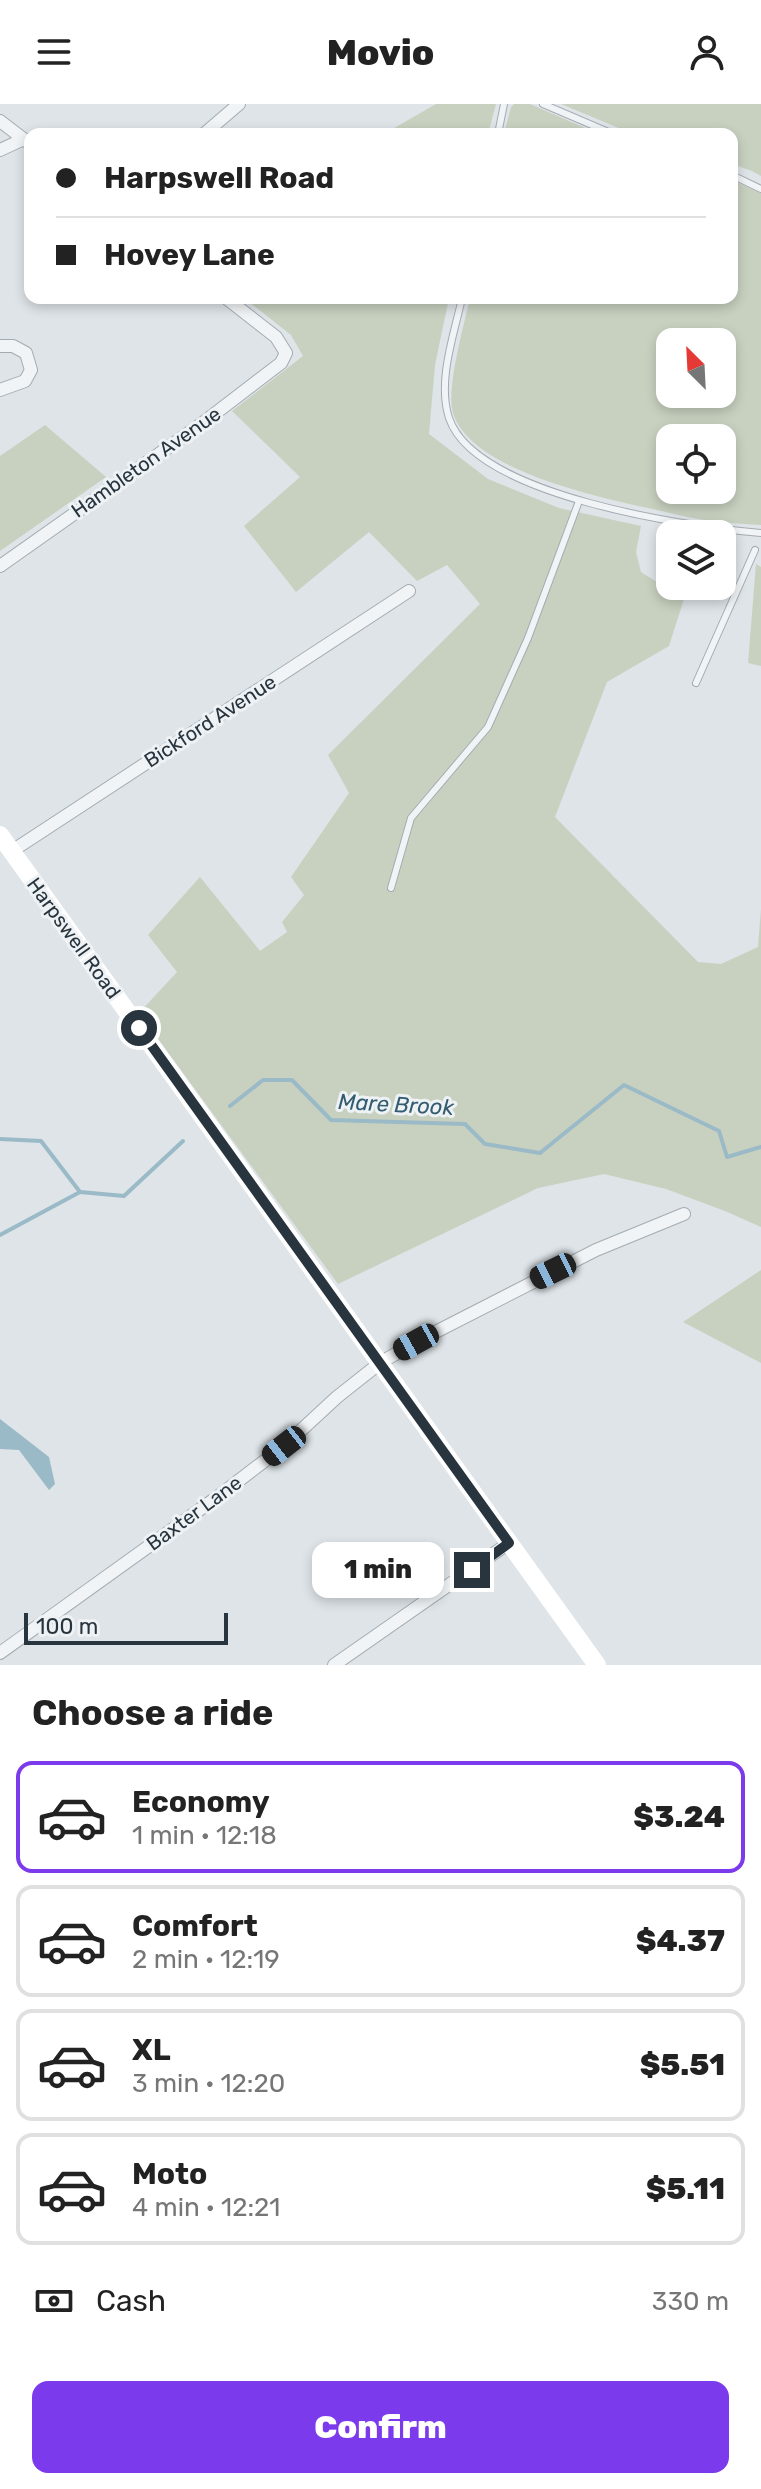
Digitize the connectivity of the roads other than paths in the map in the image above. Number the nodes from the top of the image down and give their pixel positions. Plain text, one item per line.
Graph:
1 (239, 104) edge
2 (504, 104) edge
3 (543, 104) edge
4 (0, 121) edge
5 (211, 128) edge
6 (499, 128) edge
7 (599, 128) edge
8 (24, 140) edge
9 (24, 143) edge
10 (0, 150) edge
11 (738, 178) edge
12 (761, 189) edge
13 (234, 304) edge
14 (461, 304) edge
15 (0, 346) edge
16 (0, 390) edge
17 (579, 501) junction
18 (761, 533) edge
19 (755, 550) dead end
20 (0, 566) edge
21 (409, 591) dead end
22 (696, 683) dead end
23 (0, 835) edge
24 (12, 851) junction
25 (391, 888) dead end
26 (684, 1214) dead end
27 (380, 1363) junction
28 (509, 1543) junction
29 (0, 1653) edge
30 (334, 1665) edge
31 (597, 1665) edge

1 - 5 street
2 - 6 lane
3 - 7 lane
4 - 8 street
9 - 10 street
11 - 12 lane
13 - 20 street, Hambleton Avenue
14 - 17 lane
15 - 16 street
17 - 18 lane
17 - 25 lane
19 - 22 lane
21 - 24 street, Bickford Avenue
23 - 24 main road, Harpswell Road
24 - 27 main road, Harpswell Road
26 - 27 street, Baxter Lane
27 - 28 main road, Harpswell Road
27 - 29 street, Baxter Lane
28 - 30 street
28 - 31 main road, Harpswell Road

